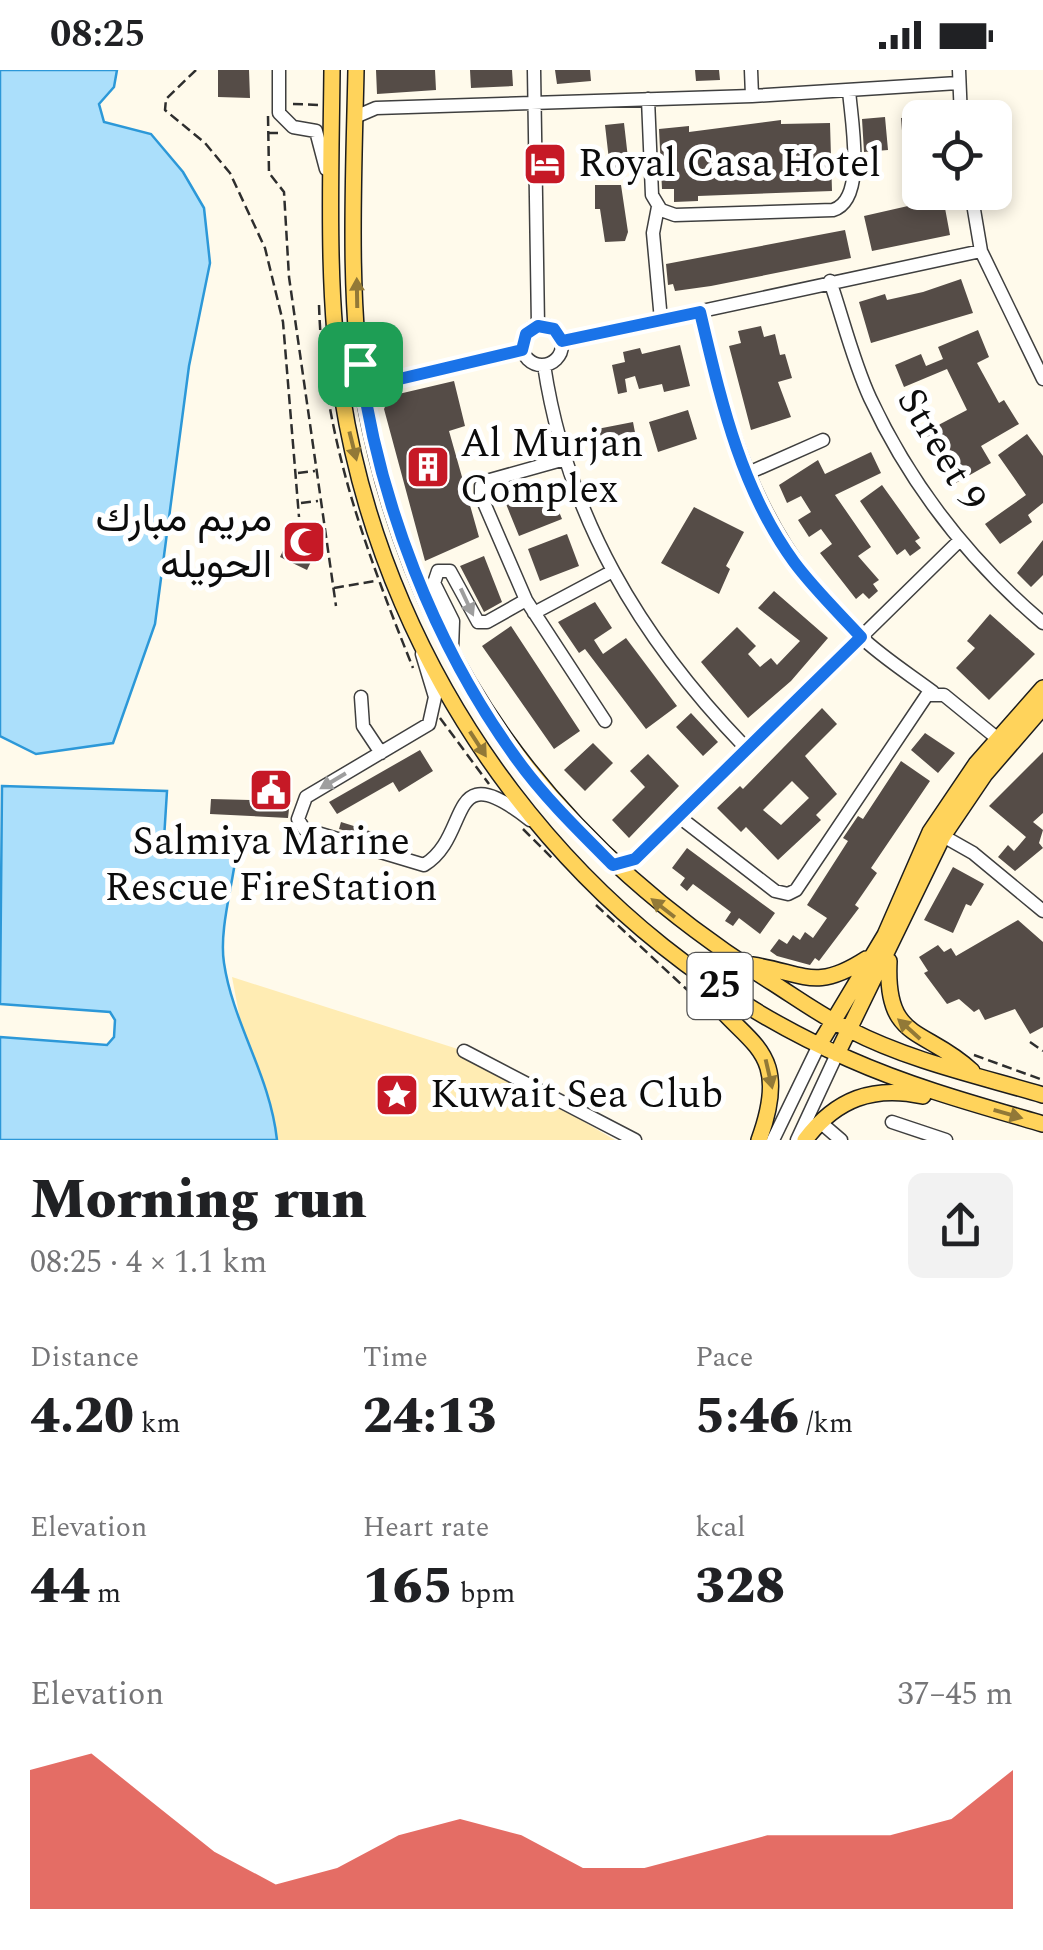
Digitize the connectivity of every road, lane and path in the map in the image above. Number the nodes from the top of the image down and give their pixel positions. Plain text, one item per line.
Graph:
1 (196, 70) edge
2 (279, 70) edge
3 (332, 70) edge
4 (356, 70) edge
5 (534, 70) edge
6 (751, 70) edge
7 (959, 76) edge
8 (849, 90) junction
9 (752, 96) junction
10 (356, 98) junction
11 (648, 98) junction
12 (535, 102) junction
13 (279, 103) junction
14 (332, 106) junction
15 (376, 108) junction
16 (355, 117) junction
17 (291, 132) dead end
18 (268, 133) junction
19 (658, 207) junction
20 (974, 210) edge
21 (333, 216) junction
22 (982, 251) junction
23 (830, 280) junction
24 (319, 305) dead end
25 (700, 312) junction
26 (660, 320) junction
27 (538, 326) junction
28 (562, 341) junction
29 (522, 350) junction
30 (360, 364) junction
31 (544, 366) junction
32 (1043, 379) edge
33 (391, 381) junction
34 (365, 402) junction
35 (329, 403) dead end
36 (824, 440) dead end
37 (566, 458) junction
38 (316, 470) junction
39 (296, 473) junction
40 (746, 474) junction
41 (320, 501) junction
42 (299, 504) junction
43 (299, 517) dead end
44 (959, 542) junction
45 (611, 572) junction
46 (377, 580) dead end
47 (333, 588) junction
48 (526, 600) junction
49 (336, 606) dead end
50 (534, 612) junction
51 (1043, 623) edge
52 (417, 637) junction
53 (861, 637) junction
54 (452, 649) junction
55 (1043, 688) edge
56 (934, 692) junction
57 (362, 697) dead end
58 (1043, 707) edge
59 (605, 721) dead end
60 (998, 739) junction
61 (745, 747) junction
62 (381, 752) junction
63 (678, 816) junction
64 (540, 827) junction
65 (944, 836) junction
66 (613, 865) junction
67 (594, 902) dead end
68 (1043, 912) edge
69 (882, 954) junction
70 (743, 964) junction
71 (693, 968) junction
72 (704, 1005) dead end
73 (836, 1016) junction
74 (856, 1029) junction
75 (1030, 1042) dead end
76 (819, 1045) junction
77 (464, 1051) dead end
78 (1043, 1051) edge
79 (969, 1054) dead end
80 (844, 1057) junction
81 (974, 1074) junction
82 (1043, 1080) edge
83 (1043, 1096) edge
84 (974, 1104) junction
85 (820, 1122) junction
86 (892, 1122) dead end
87 (1043, 1124) edge
88 (949, 1139) edge
89 (635, 1140) edge
90 (759, 1140) edge
91 (773, 1140) edge
92 (797, 1140) edge
93 (805, 1140) edge
94 (841, 1140) edge

1 - 39 path
2 - 13 street
3 - 14 main road, 25
4 - 10 main road, 25
5 - 12 street
6 - 9 street
7 - 8 street
8 - 9 street
8 - 19 street
9 - 11 street
10 - 15 street
10 - 16 main road, 25
11 - 12 street
11 - 19 street
12 - 15 street
12 - 27 street
13 - 14 path
13 - 18 path
13 - 21 street
14 - 21 main road, 25
15 - 16 street
30 -> 16 main road, 25
17 - 18 path
18 - 38 path
19 - 26 street
20 - 22 street
21 -> 52 main road, 25
22 - 23 street
22 - 32 street
23 - 25 street
23 - 44 street, Street 9
24 - 35 path
25 - 26 street
25 - 40 street
26 - 28 street
27 - 28 street
27 - 29 street
28 - 31 street
29 - 31 street
29 - 33 street
30 - 33 street
30 - 34 main road, 25
31 - 37 street
33 - 34 street
34 - 54 main road, 25
36 - 40 street
37 - 45 street
37 - 48 street
38 - 39 path
38 - 41 path
39 - 42 path
40 - 53 street
41 - 42 path
41 - 47 path
42 - 43 path
44 - 51 street, Street 9
44 - 53 street
45 - 50 street
45 - 61 street
46 - 47 path
47 - 49 path
48 - 50 street
54 -> 48 street
50 - 59 street
52 - 62 street
52 -> 64 main road, 25
53 - 56 street
53 - 61 street
54 - 66 main road, 25
55 - 60 main road
56 - 60 street
56 - 63 street
57 - 62 street
58 - 65 main road
60 - 69 main road
61 - 63 street
62 -> 64 street
63 - 66 street
64 - 71 main road, 25
65 - 68 street
65 - 69 main road
70 -> 66 main road, 25
67 - 72 path
69 - 70 main road
69 - 73 main road
69 - 74 main road
81 -> 69 main road
70 - 73 main road, 25
71 - 76 main road, 25
71 -> 90 main road
73 - 74 main road, 25
73 - 76 main road
74 - 80 main road
74 - 81 main road, 25
75 - 78 path
76 - 80 main road, 25
76 - 91 street
77 - 89 street
79 - 82 path
80 - 84 main road, 25
80 - 92 street
81 - 83 main road, 25
84 - 85 main road
84 -> 87 main road, 25
85 - 93 main road
85 - 94 street
86 - 88 street

